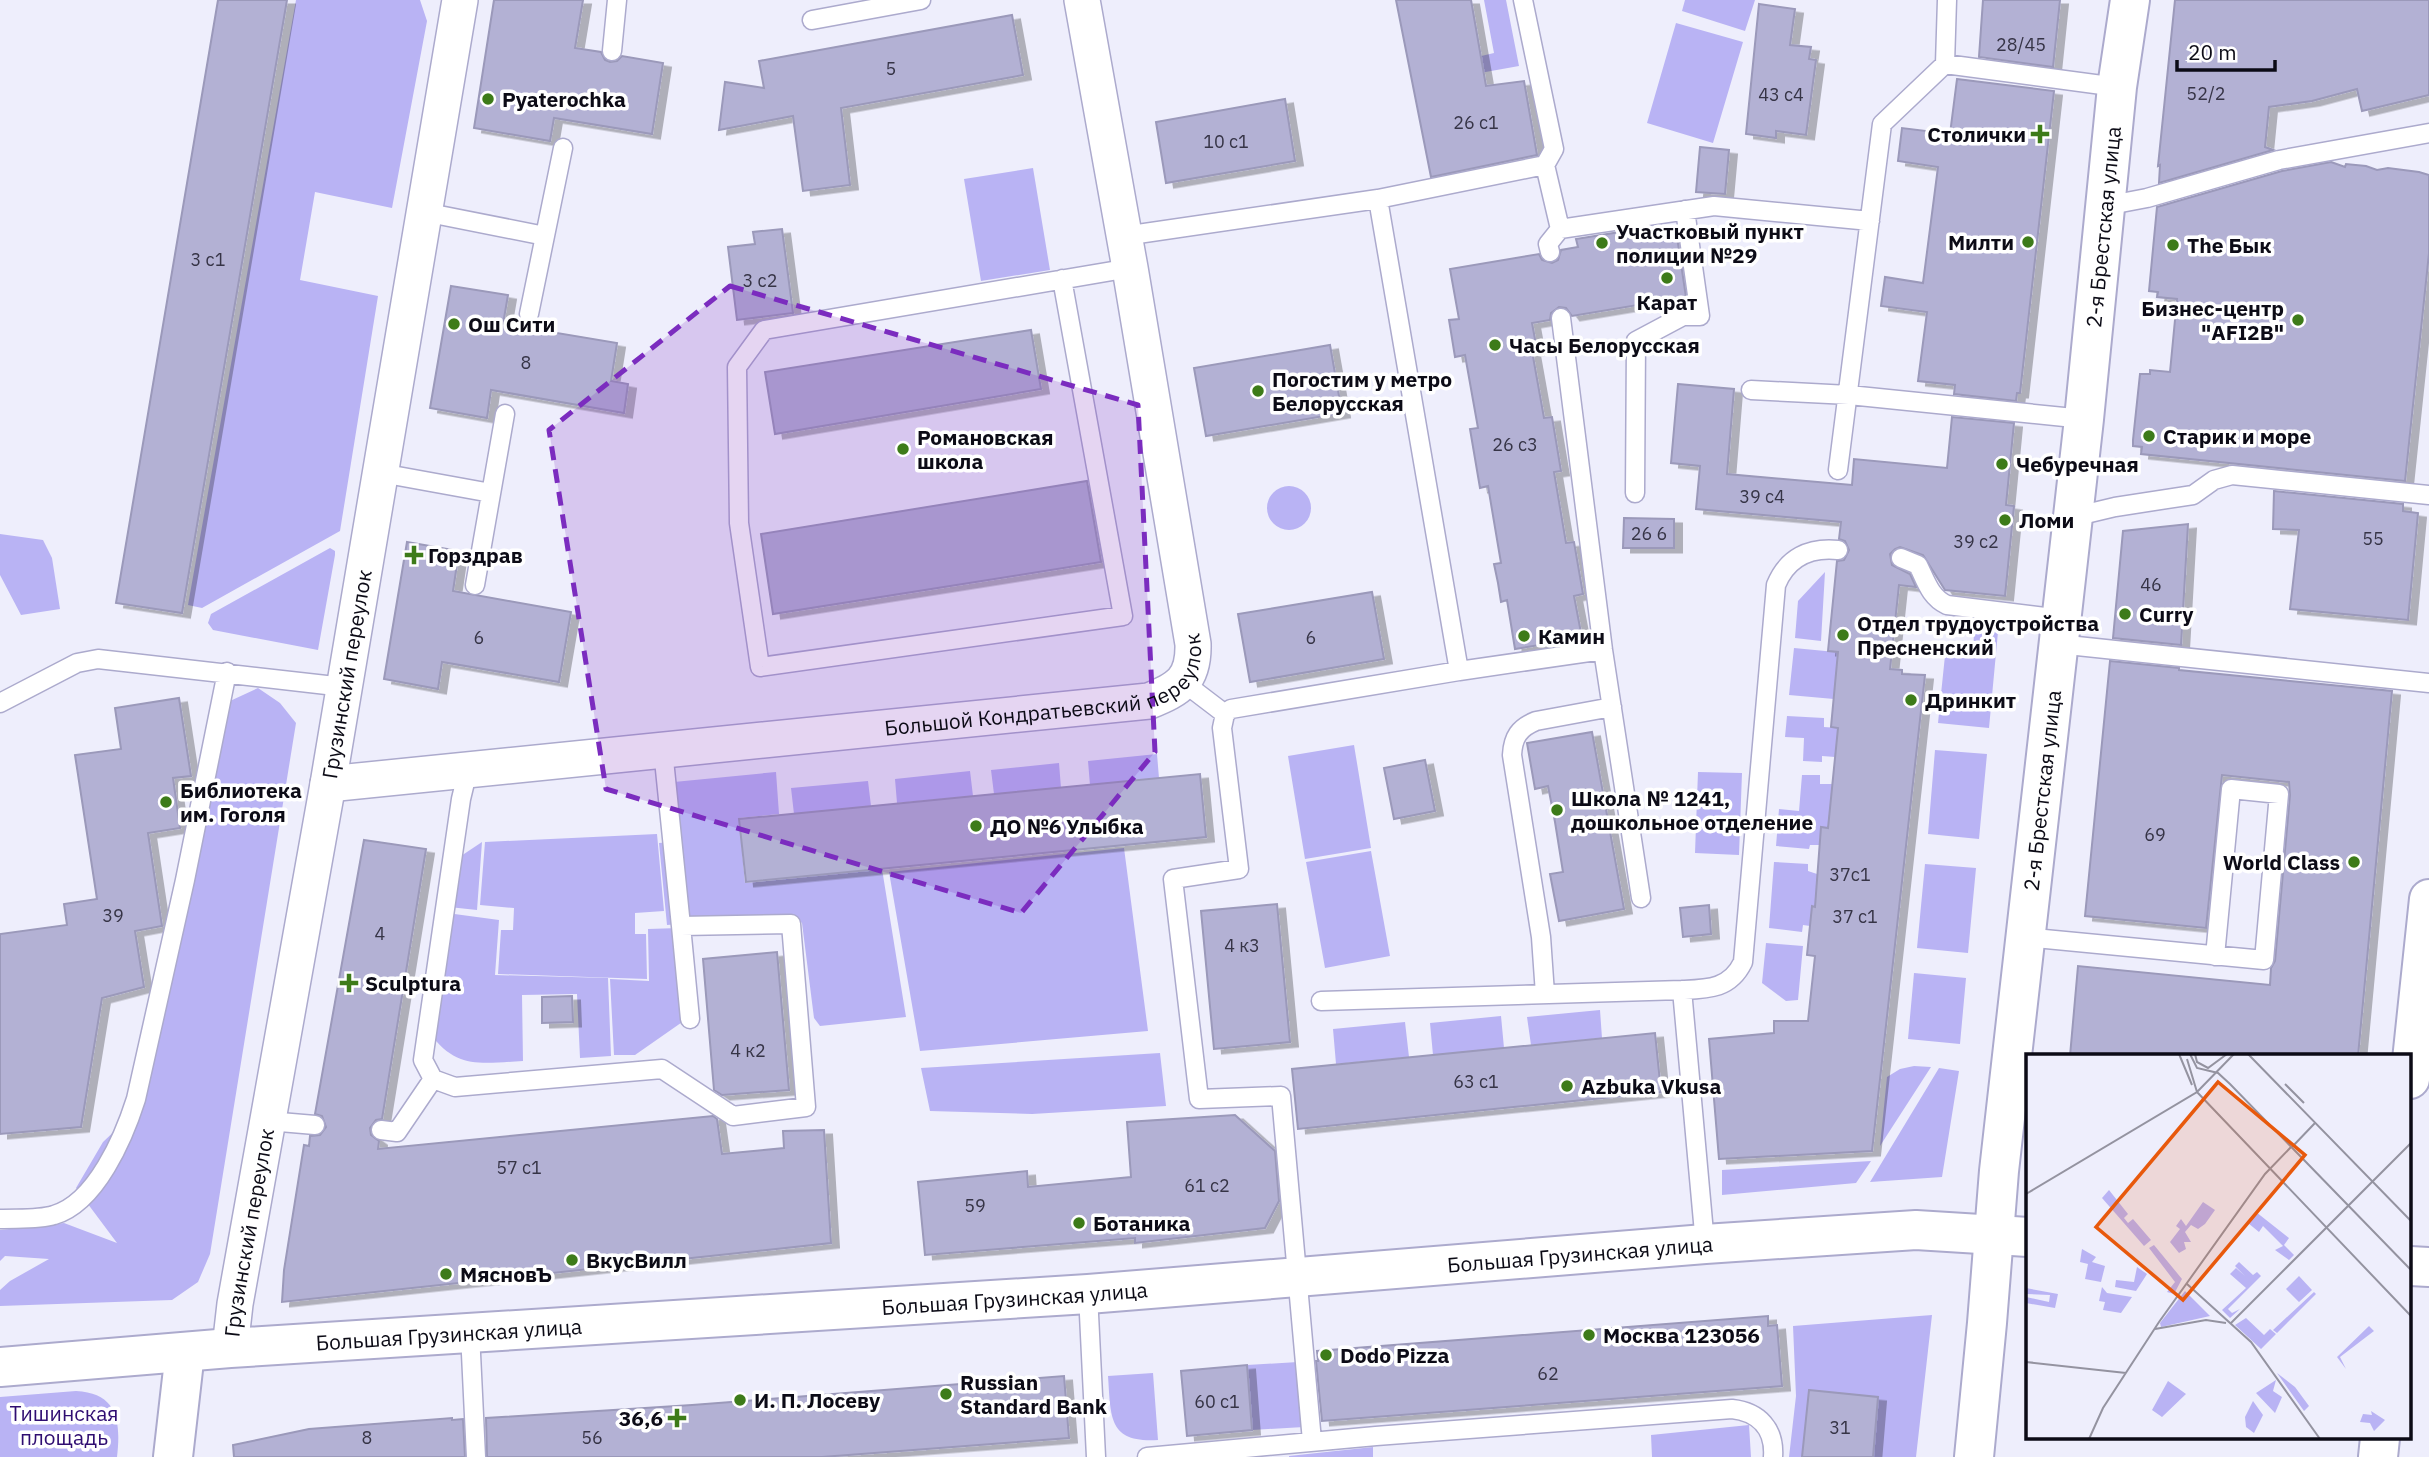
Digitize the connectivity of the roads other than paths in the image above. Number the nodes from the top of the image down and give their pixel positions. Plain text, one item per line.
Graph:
1 (460, 0) edge
2 (617, 0) edge
3 (921, 0) edge
4 (1082, 0) edge
5 (1523, 0) edge
6 (1947, 0) edge
7 (2130, 0) edge
8 (812, 20) dead end
9 (612, 51) dead end
10 (1945, 64) junction
11 (2117, 87) junction
12 (2429, 133) edge
13 (563, 148) dead end
14 (1545, 165) junction
15 (1378, 199) junction
16 (2105, 206) junction
17 (1685, 210) junction
18 (424, 212) junction
19 (1870, 221) junction
20 (1560, 229) junction
21 (545, 236) junction
22 (1127, 252) junction
23 (1549, 252) dead end
24 (1062, 279) junction
25 (529, 314) dead end
26 (1561, 318) dead end
27 (1751, 390) dead end
28 (1849, 396) junction
29 (505, 414) dead end
30 (2084, 419) junction
31 (1838, 470) dead end
32 (380, 472) junction
33 (491, 492) junction
34 (1635, 493) dead end
35 (2429, 495) edge
36 (2073, 517) junction
37 (1838, 550) dead end
38 (1902, 558) dead end
39 (475, 585) dead end
40 (2060, 632) junction
41 (1603, 650) junction
42 (1459, 671) junction
43 (227, 673) junction
44 (1183, 682) junction
45 (2429, 683) edge
46 (344, 687) junction
47 (0, 703) edge
48 (1612, 707) junction
49 (1226, 714) junction
50 (663, 750) junction
51 (468, 770) junction
52 (328, 784) junction
53 (1641, 898) dead end
54 (2429, 899) edge
55 (681, 926) junction
56 (2025, 937) junction
57 (2215, 956) junction
58 (1682, 990) junction
59 (1545, 994) junction
60 (1321, 1001) dead end
61 (690, 1019) dead end
62 (2412, 1060) edge
63 (433, 1079) junction
64 (268, 1121) junction
65 (315, 1125) dead end
66 (381, 1130) dead end
67 (0, 1219) edge
68 (2011, 1235) edge
69 (1705, 1244) junction
70 (1297, 1277) junction
71 (1088, 1294) junction
72 (470, 1333) junction
73 (230, 1348) junction
74 (185, 1352) junction
75 (0, 1367) edge
76 (1312, 1441) junction
77 (173, 1457) edge
78 (476, 1457) edge
79 (1096, 1457) edge
80 (1147, 1457) edge
81 (1773, 1457) edge
82 (1974, 1457) edge

1 - 18 street, Грузинский переулок
2 - 9 lane
3 - 8 lane
4 - 22 street, Большой Кондратьевский переулок
5 - 14 lane
6 - 10 lane
7 - 11 main road, 2-я Брестская улица
10 - 11 lane
10 - 19 lane
11 - 16 main road, 2-я Брестская улица
12 - 16 lane
13 - 21 lane
14 - 15 lane
14 - 20 lane
15 - 22 lane
15 - 42 lane
16 - 30 main road, 2-я Брестская улица
17 - 19 lane
17 - 20 lane
17 - 34 lane
18 - 21 lane
18 - 32 street, Грузинский переулок
19 - 28 lane
20 - 23 lane
21 - 25 lane
22 - 24 lane
22 - 44 street, Большой Кондратьевский переулок
24 - 24 lane
26 - 41 lane
27 - 28 lane
28 - 30 lane
28 - 31 lane
29 - 33 lane
30 - 36 main road, 2-я Брестская улица
32 - 33 lane
32 - 46 street, Грузинский переулок
33 - 39 lane
35 - 36 lane
36 - 40 main road, 2-я Брестская улица
37 - 58 lane
38 - 40 lane
40 - 45 lane
40 - 56 main road, 2-я Брестская улица
41 - 42 lane
41 - 48 lane
42 - 49 lane
43 - 46 lane
43 - 47 lane
43 - 67 lane
44 - 49 lane
44 - 50 street, Большой Кондратьевский переулок
46 - 52 street, Грузинский переулок
48 - 53 lane
48 - 59 lane
49 - 70 lane
50 - 51 street, Большой Кондратьевский переулок
50 - 55 lane
51 - 52 street, Большой Кондратьевский переулок
51 - 63 lane
52 - 64 street, Грузинский переулок
54 - 62 main road
55 - 61 lane
55 - 63 lane
56 - 57 lane
56 - 68 main road, 2-я Брестская улица
57 - 57 lane
58 - 59 lane
58 - 69 lane
59 - 60 lane
63 - 66 lane
64 - 65 lane
64 - 73 street, Грузинский переулок
68 - 69 main road, Большая Грузинская улица
68 - 82 main road, 2-я Брестская улица
69 - 70 main road, Большая Грузинская улица
70 - 71 main road, Большая Грузинская улица
70 - 76 lane
71 - 72 main road, Большая Грузинская улица
71 - 79 lane
72 - 73 main road, Большая Грузинская улица
72 - 78 lane
73 - 74 main road, Большая Грузинская улица
74 - 75 main road, Большая Грузинская улица
74 - 77 main road
76 - 80 lane
76 - 81 lane

